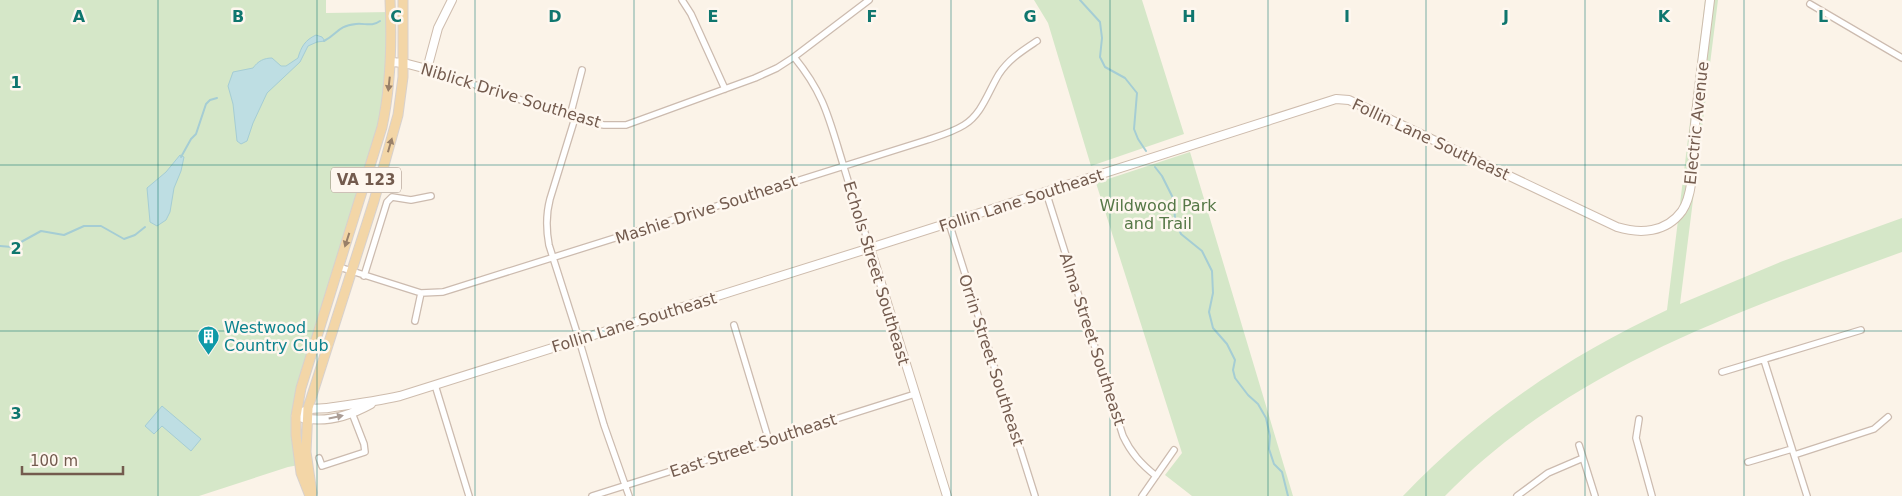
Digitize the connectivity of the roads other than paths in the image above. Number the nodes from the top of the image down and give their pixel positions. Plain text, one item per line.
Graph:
1 (390, 0) edge
2 (403, 0) edge
3 (452, 0) edge
4 (682, 0) edge
5 (868, 0) edge
6 (1710, 0) edge
7 (1810, 4) dead end
8 (1037, 41) dead end
9 (794, 57) junction
10 (1902, 58) edge
11 (391, 62) junction
12 (404, 63) junction
13 (427, 69) junction
14 (582, 70) dead end
15 (725, 89) junction
16 (572, 117) junction
17 (843, 166) junction
18 (1046, 192) junction
19 (431, 196) dead end
20 (949, 223) junction
21 (1654, 230) joint
22 (870, 248) junction
23 (553, 258) junction
24 (339, 267) junction
25 (351, 271) junction
26 (364, 276) junction
27 (421, 292) junction
28 (415, 321) dead end
29 (734, 325) dead end
30 (1861, 330) dead end
31 (578, 339) junction
32 (1764, 360) junction
33 (1722, 372) dead end
34 (435, 385) junction
35 (915, 394) junction
36 (373, 402) junction
37 (308, 408) junction
38 (352, 413) junction
39 (296, 416) junction
40 (1888, 417) dead end
41 (307, 419) junction
42 (1639, 419) dead end
43 (769, 441) junction
44 (1579, 445) dead end
45 (1174, 450) dead end
46 (1793, 452) junction
47 (319, 458) dead end
48 (1583, 458) junction
49 (1748, 462) dead end
50 (1156, 476) junction
51 (625, 485) junction
52 (311, 496) edge
53 (469, 496) edge
54 (592, 496) edge
55 (629, 496) edge
56 (947, 496) edge
57 (1035, 496) edge
58 (1142, 496) edge
59 (1517, 496) edge
60 (1595, 496) edge
61 (1652, 496) edge
62 (1808, 496) edge

1 - 11 main road, VA 123
2 - 12 main road, VA 123
3 - 13 street
4 - 15 street
5 - 9 street, Niblick Drive Southeast
6 - 21 street, Electric Avenue
7 - 10 street
8 - 17 street, Mashie Drive Southeast
9 - 15 street, Niblick Drive Southeast
9 - 17 street, Echols Street Southeast
11 - 12 street, Niblick Drive Southeast
11 -> 24 main road, VA 123
12 - 13 street, Niblick Drive Southeast
25 -> 12 main road, VA 123
13 - 16 street, Niblick Drive Southeast
14 - 16 street
15 - 16 street, Niblick Drive Southeast
16 - 23 street
17 - 22 street, Echols Street Southeast
17 - 23 street, Mashie Drive Southeast
18 - 20 street, Follin Lane Southeast
18 - 21 street, Follin Lane Southeast
18 - 50 street, Alma Street Southeast
19 - 26 street
20 - 22 street, Follin Lane Southeast
20 - 57 street, Orrin Street Southeast
22 - 31 street, Follin Lane Southeast
22 - 35 street, Echols Street Southeast
23 - 27 street, Mashie Drive Southeast
23 - 31 street
24 - 25 street, Mashie Drive Southeast
24 - 39 main road, VA 123
25 - 26 street, Mashie Drive Southeast
25 - 37 main road, VA 123
26 - 27 street, Mashie Drive Southeast
27 - 28 street
29 - 43 street
30 - 32 street
31 - 34 street, Follin Lane Southeast
31 - 51 street
32 - 33 street
32 - 46 street
34 - 36 street, Follin Lane Southeast
34 - 53 street
35 - 43 street, East Street Southeast
35 - 56 street, Echols Street Southeast
36 - 37 street, Follin Lane Southeast
36 - 38 street, Follin Lane Southeast
37 - 39 street
37 - 41 main road, VA 123
41 -> 38 street, Follin Lane Southeast
38 - 47 street
39 - 41 street, Follin Lane Southeast
39 - 52 main road, VA 123
40 - 46 street
41 - 52 main road, VA 123
42 - 61 street
43 - 51 street, East Street Southeast
44 - 48 street
45 - 50 street
46 - 49 street
46 - 62 street
48 - 59 street
48 - 60 street
50 - 58 street
51 - 54 street, East Street Southeast
51 - 55 street

